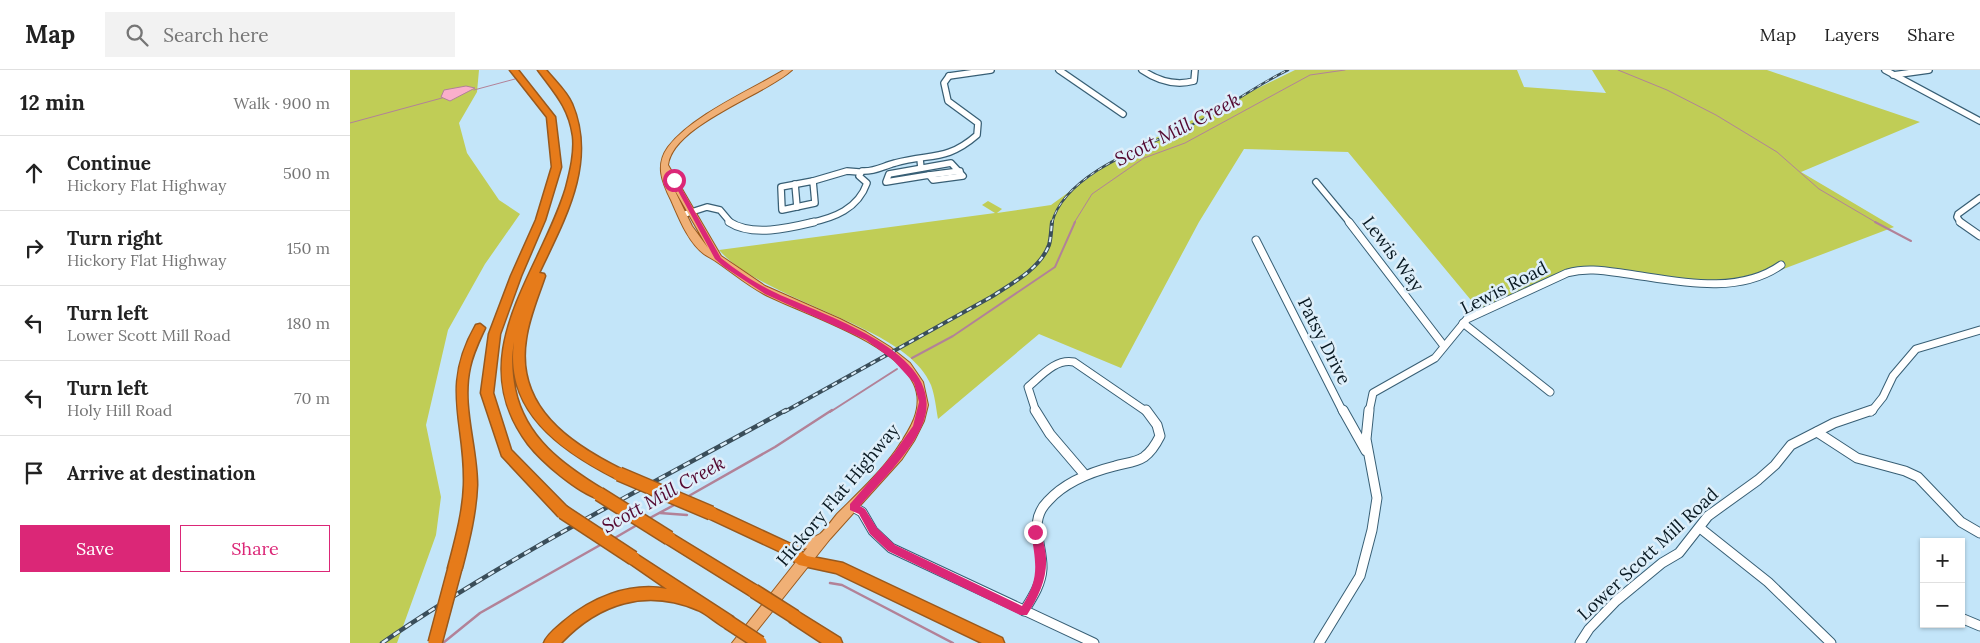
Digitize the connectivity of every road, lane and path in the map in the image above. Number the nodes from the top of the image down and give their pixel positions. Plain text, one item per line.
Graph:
1 (514, 70) edge
2 (542, 70) edge
3 (789, 70) edge
4 (991, 70) edge
5 (1059, 70) edge
6 (1142, 70) edge
7 (1195, 70) edge
8 (1885, 70) edge
9 (1929, 70) edge
10 (949, 73) edge
11 (1893, 75) junction
12 (1123, 114) dead end
13 (1980, 122) edge
14 (920, 159) junction
15 (921, 168) junction
16 (860, 172) junction
17 (873, 172) junction
18 (813, 181) junction
19 (1316, 182) dead end
20 (867, 183) junction
21 (795, 184) junction
22 (1980, 198) edge
23 (797, 207) junction
24 (688, 216) junction
25 (555, 228) junction
26 (1980, 236) edge
27 (1256, 240) dead end
28 (1781, 265) dead end
29 (498, 296) junction
30 (1463, 323) junction
31 (1980, 330) edge
32 (1444, 346) junction
33 (1550, 392) dead end
34 (1817, 432) junction
35 (1368, 454) junction
36 (1085, 475) junction
37 (853, 507) junction
38 (1700, 528) junction
39 (1980, 533) edge
40 (824, 537) junction
41 (788, 549) junction
42 (804, 561) junction
43 (704, 606) junction
44 (1024, 612) junction
45 (1965, 620) edge
46 (1980, 626) edge
47 (435, 643) edge
48 (551, 643) edge
49 (739, 643) edge
50 (760, 643) edge
51 (835, 643) edge
52 (997, 643) edge
53 (1094, 643) edge
54 (1319, 643) edge
55 (1580, 643) edge
56 (1831, 643) edge

1 - 29 highway
2 - 25 highway
3 - 24 main road, Hickory Flat Highway
4 - 10 street
5 - 12 street
6 - 7 street
8 - 11 street
9 - 11 street
10 - 14 street
11 - 13 street
14 - 15 street
14 - 17 street
15 - 15 street
16 - 17 street
16 - 18 street
16 - 20 street
17 - 20 street
18 - 21 street
18 - 23 street
19 - 32 street, Lewis Way
20 - 24 street
21 - 23 street
21 - 23 street
22 - 26 street
24 - 37 main road, Hickory Flat Highway
25 - 41 highway, bridge
25 - 51 highway, bridge
27 - 35 street, Patsy Drive
28 - 30 street, Lewis Road
29 - 43 highway, bridge
29 - 47 highway, bridge
30 - 32 street, Lewis Road
30 - 33 street
31 - 34 street, Lower Scott Mill Road
32 - 35 street, Lewis Road
34 - 38 street, Lower Scott Mill Road
34 - 39 street
35 - 54 street, Lewis Road
36 - 36 street
36 - 44 street
37 - 40 main road, Hickory Flat Highway
37 - 44 street
38 - 55 street, Lower Scott Mill Road
38 - 56 street
40 - 41 main road
40 - 42 main road, Hickory Flat Highway
41 - 42 highway
42 - 49 main road, Hickory Flat Highway
42 - 52 highway
43 - 48 highway
43 - 50 highway, bridge
44 - 53 street
45 - 46 street

